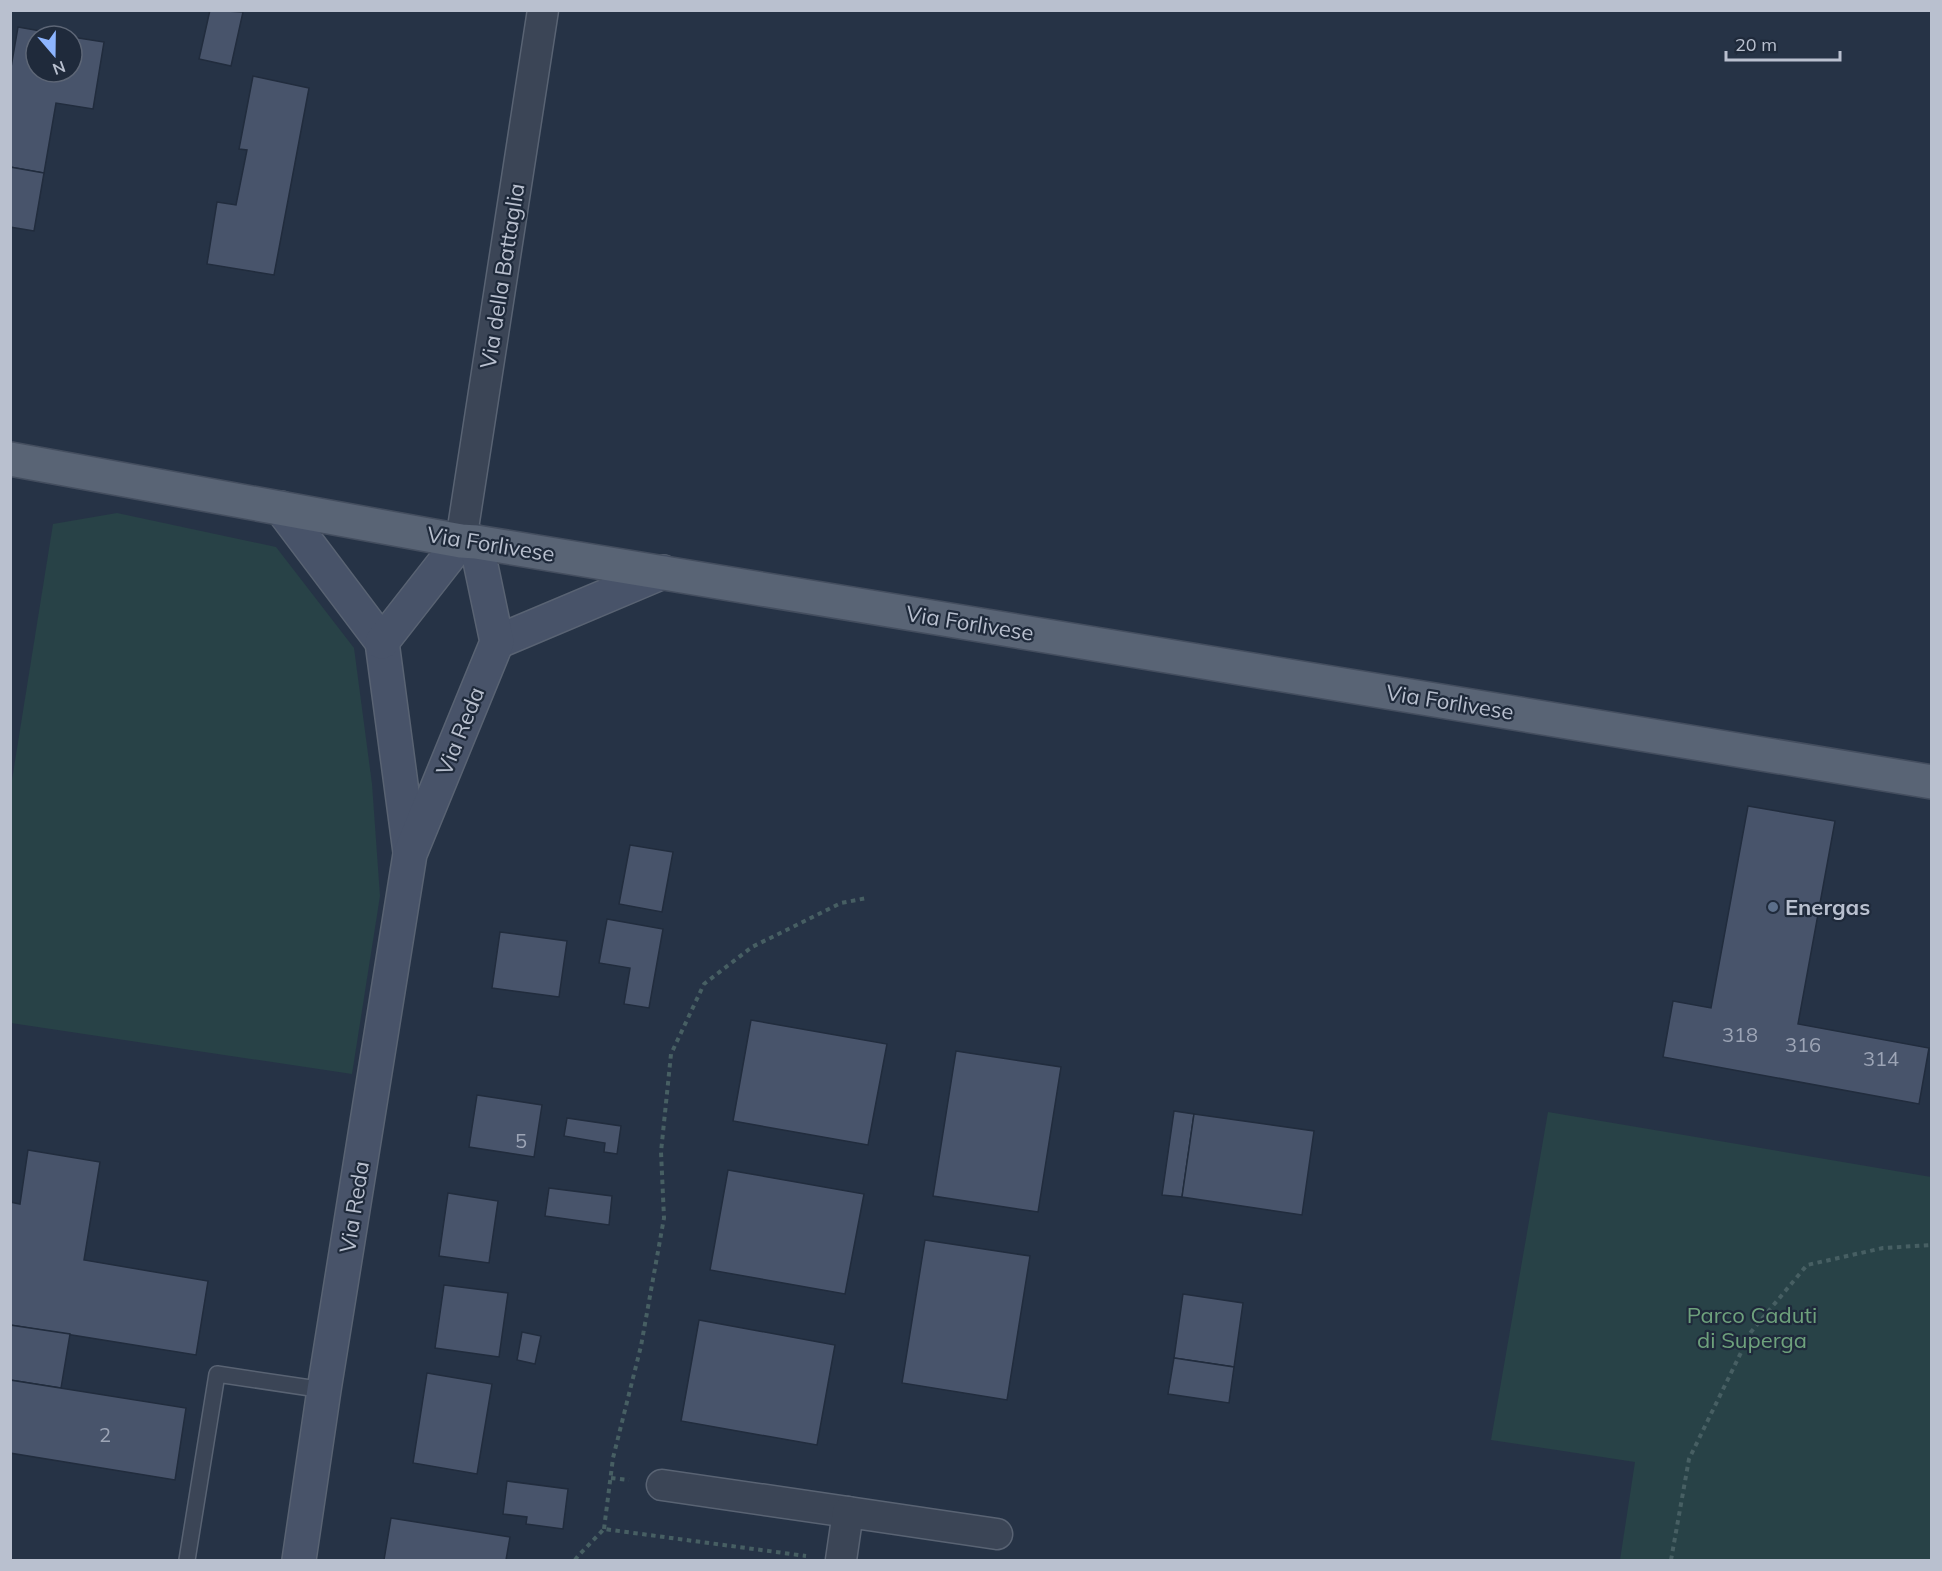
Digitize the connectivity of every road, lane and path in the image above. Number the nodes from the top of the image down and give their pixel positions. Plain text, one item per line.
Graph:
1 (543, 10) edge
2 (10, 459) edge
3 (281, 508) junction
4 (468, 541) junction
5 (663, 572) junction
6 (381, 642) junction
7 (497, 642) junction
8 (1932, 782) edge
9 (410, 854) junction
10 (867, 898) dead end
11 (1932, 1245) edge
12 (324, 1390) junction
13 (662, 1485) dead end
14 (848, 1512) junction
15 (604, 1529) junction
16 (998, 1534) dead end
17 (187, 1560) edge
18 (299, 1560) edge
19 (575, 1560) edge
20 (841, 1560) edge
21 (1671, 1560) edge

1 - 4 street, Via della Battaglia
2 - 3 main road, Via Forlivese
3 - 4 main road, Via Forlivese
3 - 6 street, Via Reda
4 - 5 main road, Via Forlivese
4 - 6 street
4 - 7 street
5 - 7 street
5 - 8 main road, Via Forlivese
6 - 9 street, Via Reda
7 - 9 street, Via Reda
9 - 12 street, Via Reda
10 - 15 path
11 - 21 path
12 - 17 lane
12 - 18 street, Via Reda
13 - 14 street
14 - 16 street
14 - 20 street
15 - 19 path
15 - 20 path

